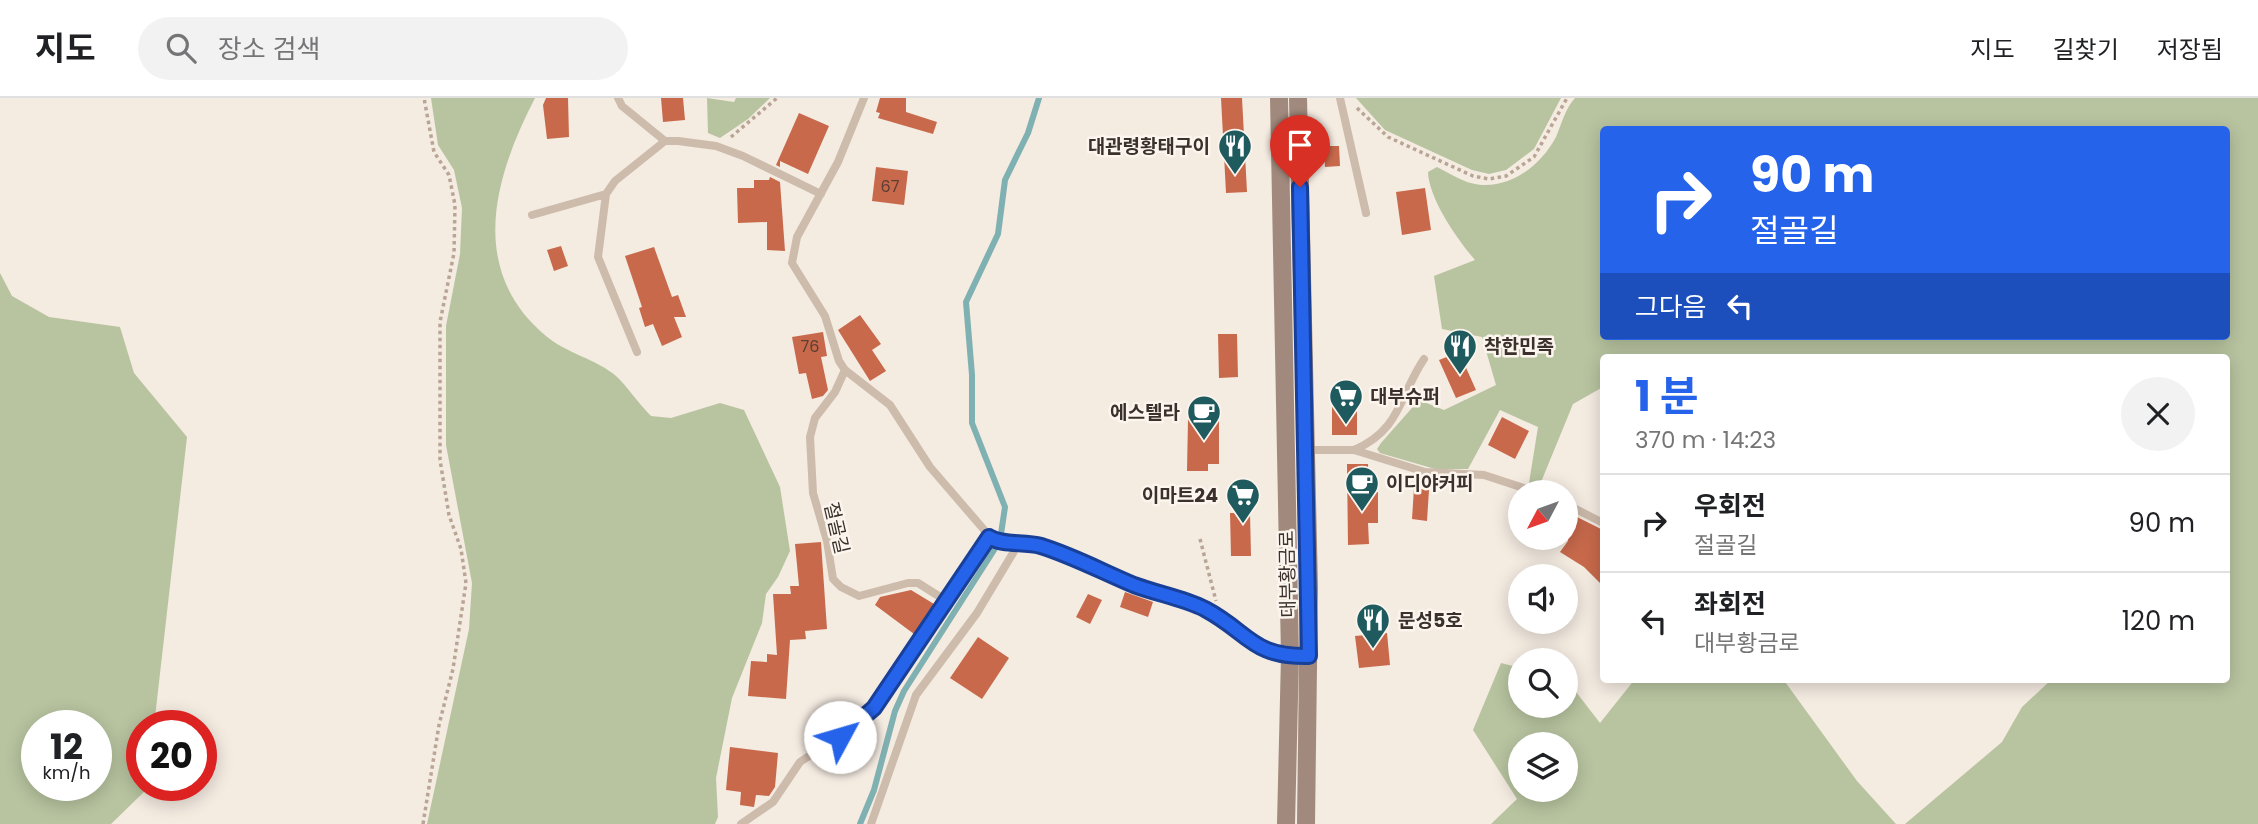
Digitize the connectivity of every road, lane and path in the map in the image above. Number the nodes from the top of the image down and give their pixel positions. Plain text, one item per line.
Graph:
1 (424, 98) edge
2 (618, 98) edge
3 (778, 98) edge
4 (864, 98) edge
5 (1279, 98) edge
6 (1298, 98) edge
7 (1340, 98) edge
8 (1567, 98) edge
9 (1354, 104) dead end
10 (666, 141) junction
11 (716, 146) junction
12 (606, 194) junction
13 (821, 194) junction
14 (1366, 212) dead end
15 (532, 215) dead end
16 (638, 352) dead end
17 (1424, 359) dead end
18 (845, 370) junction
19 (1284, 450) junction
20 (1305, 450) junction
21 (1354, 450) junction
22 (1508, 483) edge
23 (1578, 510) edge
24 (1600, 521) edge
25 (989, 537) junction
26 (1200, 539) dead end
27 (1019, 543) junction
28 (945, 600) junction
29 (1224, 621) junction
30 (1290, 656) junction
31 (1309, 656) junction
32 (423, 824) edge
33 (741, 824) edge
34 (871, 824) edge
35 (1286, 824) edge
36 (1306, 824) edge

1 - 32 path
2 - 10 lane
3 - 11 path
4 - 13 lane
5 - 19 main road, 대부황금로
6 - 20 main road, 대부황금로
7 - 14 lane
8 - 9 path
10 - 11 lane
10 - 12 lane
11 - 13 lane
12 - 15 lane
12 - 16 lane
13 - 18 lane
17 - 21 lane
18 - 25 lane
18 - 28 lane, 절골길
19 - 20 lane
19 - 30 main road, 대부황금로
20 - 21 lane
20 - 31 main road, 대부황금로
21 - 22 lane
23 - 24 lane
25 - 27 lane
25 - 28 lane
26 - 29 path
27 - 29 lane
27 - 34 lane
28 - 33 lane
29 - 30 lane
30 - 31 lane
30 - 35 main road, 대부황금로
31 - 36 main road, 대부황금로

